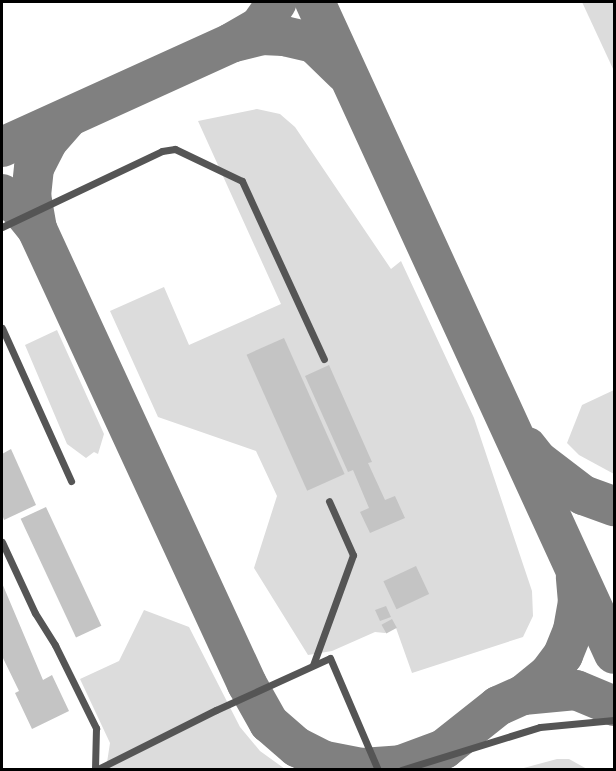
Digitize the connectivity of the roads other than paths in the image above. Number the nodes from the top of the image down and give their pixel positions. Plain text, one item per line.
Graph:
1 (2, 226) edge
2 (2, 328) edge
3 (324, 359) dead end
4 (72, 481) dead end
5 (329, 501) dead end
6 (2, 542) edge
7 (313, 665) junction
8 (615, 720) edge
9 (95, 770) edge
10 (378, 770) edge
11 (401, 770) edge

1 - 3 lane
2 - 4 lane
5 - 7 lane
6 - 9 lane
7 - 9 lane
7 - 10 lane
8 - 11 lane

